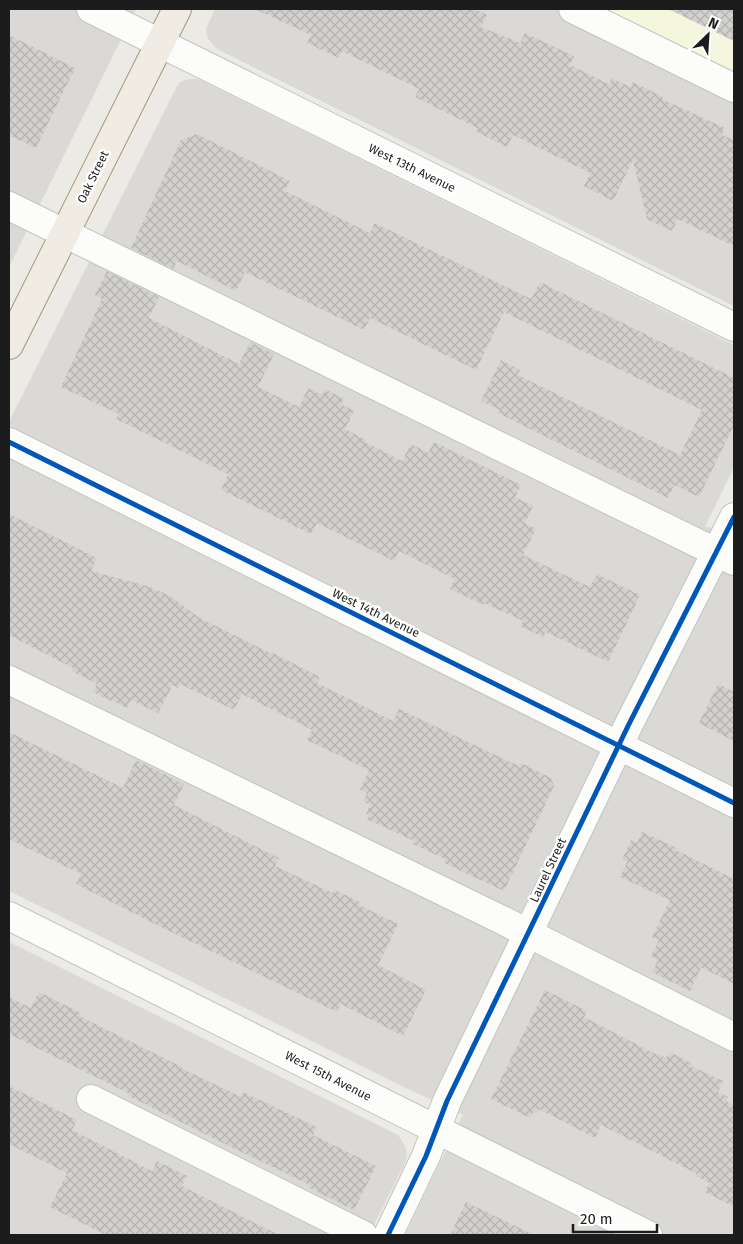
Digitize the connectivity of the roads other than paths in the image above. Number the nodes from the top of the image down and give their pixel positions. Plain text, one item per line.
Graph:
1 (91, 9) edge
2 (177, 9) edge
3 (573, 9) edge
4 (159, 43) junction
5 (734, 88) edge
6 (9, 206) edge
7 (65, 233) junction
8 (734, 327) edge
9 (9, 345) edge
10 (9, 442) edge
11 (734, 517) edge
12 (725, 557) edge
13 (9, 680) edge
14 (619, 745) junction
15 (734, 803) edge
16 (9, 916) edge
17 (528, 934) junction
18 (734, 1037) edge
19 (91, 1099) dead end
20 (436, 1130) junction
21 (363, 1235) edge
22 (388, 1235) edge
23 (648, 1235) edge

1 - 4 street, West 13th Avenue
2 - 4 main road, Oak Street
3 - 5 street
4 - 7 main road, Oak Street
4 - 8 street, West 13th Avenue
6 - 7 street
7 - 9 main road, Oak Street
7 - 12 street
10 - 14 street, West 14th Avenue
11 - 12 street, Laurel Street
12 - 14 street, Laurel Street
13 - 17 street
14 - 15 street, West 14th Avenue
14 - 17 street, Laurel Street
16 - 20 street, West 15th Avenue
17 - 18 street
17 - 20 street, Laurel Street
19 - 21 street
20 - 22 street, Laurel Street
20 - 23 street, West 15th Avenue

